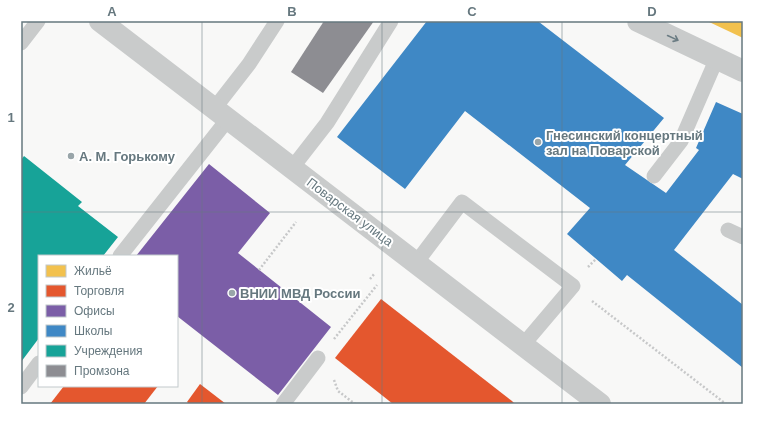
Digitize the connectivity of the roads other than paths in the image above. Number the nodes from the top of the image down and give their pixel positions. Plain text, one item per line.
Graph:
1 (38, 21) edge
2 (100, 21) edge
3 (277, 21) edge
4 (391, 21) edge
5 (638, 21) edge
6 (21, 43) edge
7 (717, 58) junction
8 (743, 71) edge
9 (221, 114) junction
10 (292, 168) junction
11 (654, 176) dead end
12 (728, 230) dead end
13 (743, 237) edge
14 (121, 255) edge
15 (416, 263) junction
16 (523, 345) junction
17 (322, 354) road end
18 (38, 364) edge
19 (21, 387) edge
20 (283, 404) edge
21 (600, 404) edge

1 - 6 lane
2 - 9 street, Поварская улица
3 - 9 lane
4 - 10 lane
5 -> 7 street
7 - 8 street
7 - 11 lane
9 - 10 street, Поварская улица
9 - 14 lane
10 - 15 street, Поварская улица
12 - 13 lane
15 - 16 street, Поварская улица
15 - 16 lane
16 - 21 street, Поварская улица
17 - 20 lane
18 - 19 lane

